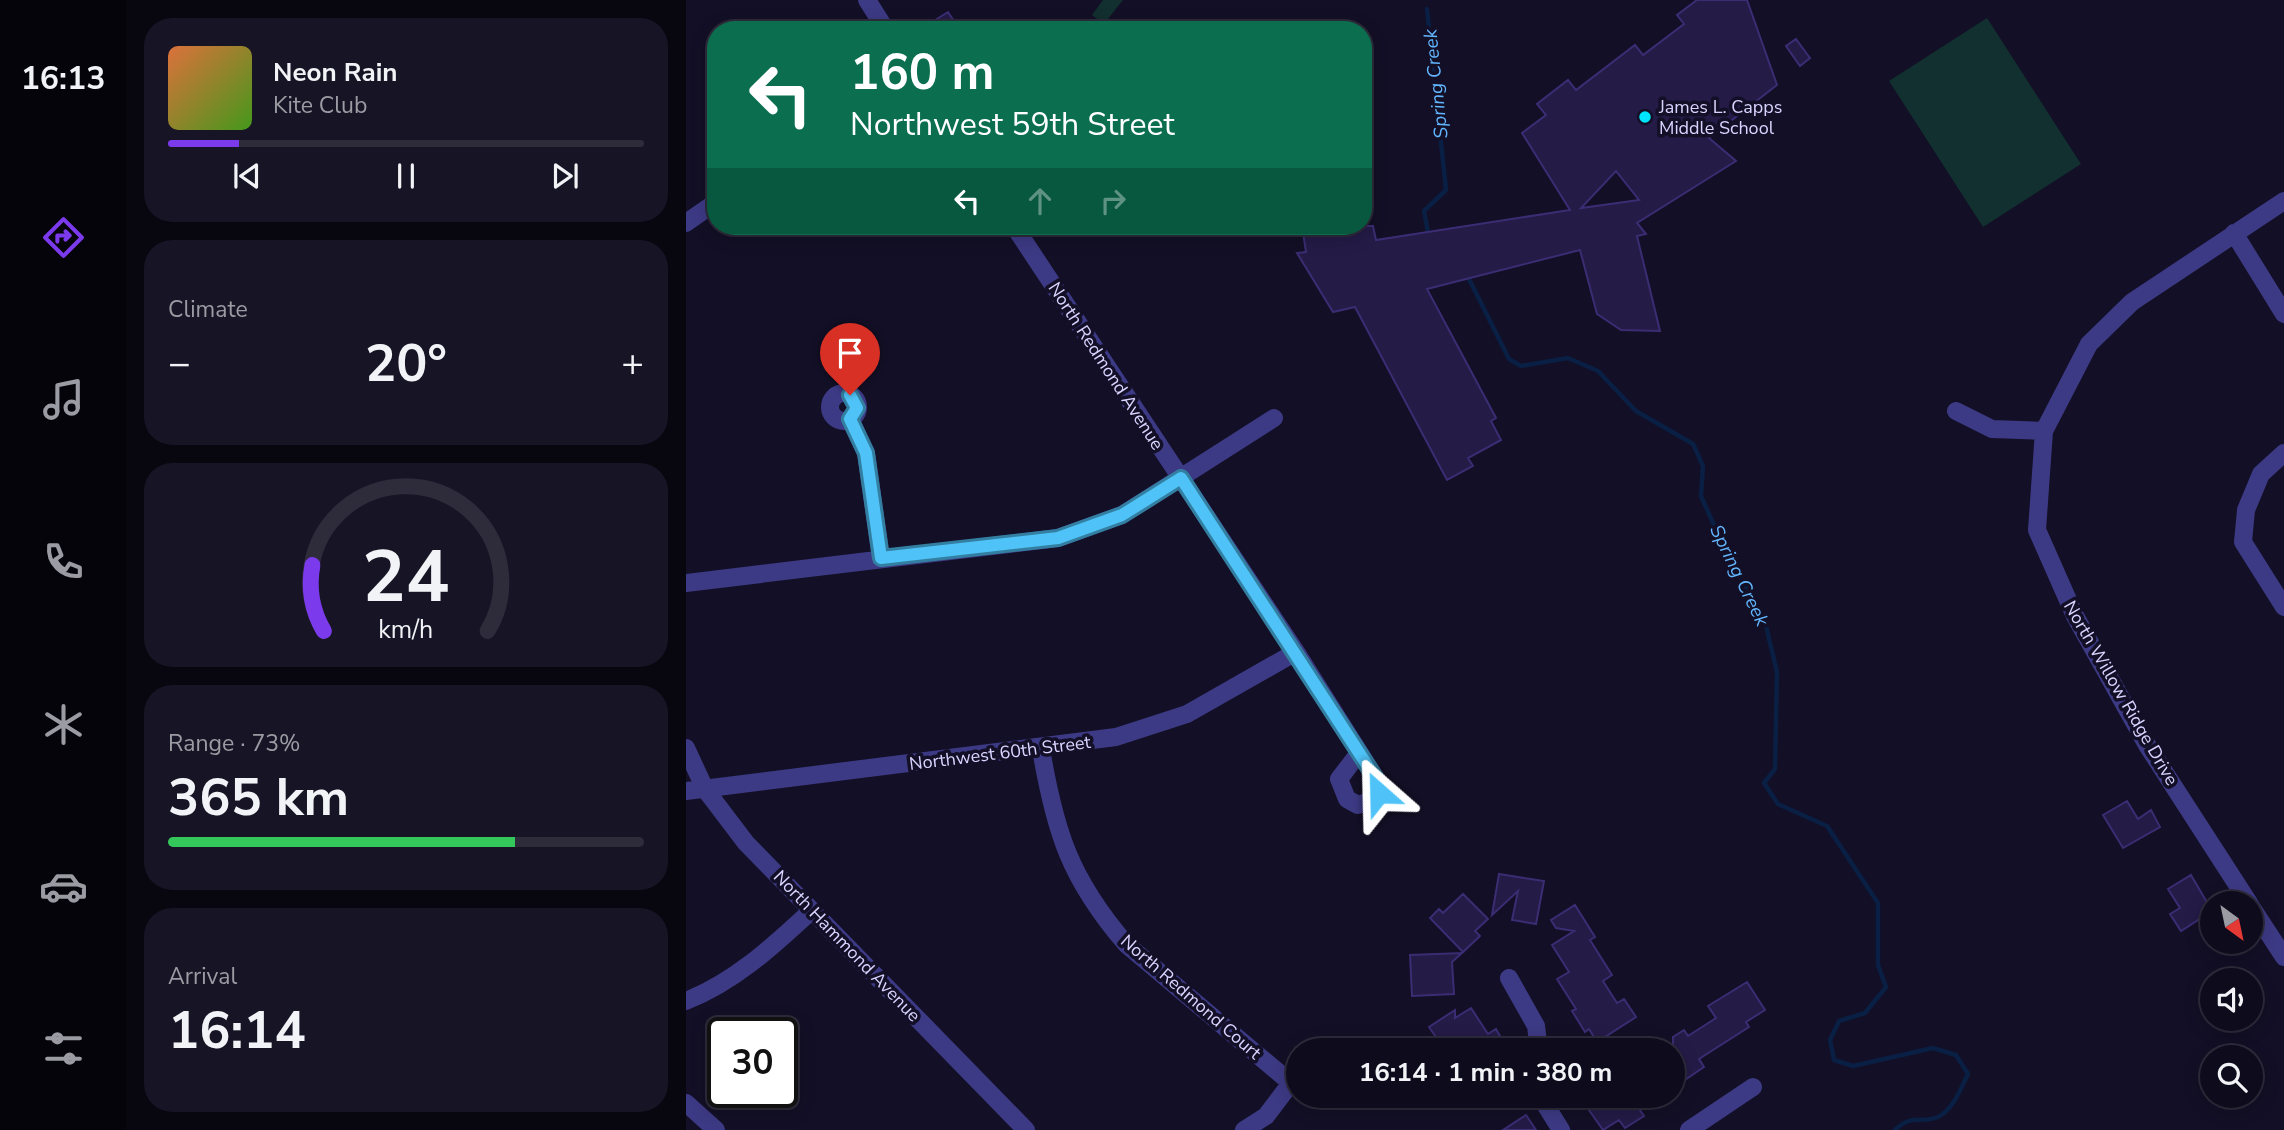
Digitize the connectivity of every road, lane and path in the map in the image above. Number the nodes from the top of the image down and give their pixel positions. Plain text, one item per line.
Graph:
1 (867, 0) edge
2 (880, 21) edge
3 (2284, 201) edge
4 (707, 208) edge
5 (686, 223) edge
6 (2234, 233) junction
7 (1020, 235) edge
8 (2284, 314) edge
9 (1956, 411) dead end
10 (1274, 418) dead end
11 (850, 419) dead end
12 (2045, 431) junction
13 (2284, 453) edge
14 (1181, 478) junction
15 (881, 558) junction
16 (686, 583) edge
17 (2284, 607) edge
18 (1296, 652) junction
19 (686, 748) edge
20 (1041, 749) junction
21 (1359, 753) dead end
22 (705, 789) junction
23 (686, 792) edge
24 (2242, 891) edge
25 (812, 910) junction
26 (2263, 924) edge
27 (2284, 957) edge
28 (1509, 978) dead end
29 (686, 1001) edge
30 (1538, 1038) edge
31 (1753, 1087) dead end
32 (686, 1104) edge
33 (1548, 1108) edge
34 (716, 1130) edge
35 (1026, 1130) edge
36 (1244, 1130) edge
37 (1562, 1130) edge
38 (1689, 1130) edge

1 - 2 street
3 - 6 street, North Willow Ridge Drive
4 - 5 street
6 - 8 street
6 - 12 street, North Willow Ridge Drive
7 - 14 street, North Redmond Avenue
9 - 12 street
10 - 14 street
11 - 15 street
12 - 24 street, North Willow Ridge Drive
13 - 17 street
14 - 15 street
14 - 18 street, North Redmond Avenue
15 - 16 street
18 - 20 street, Northwest 60th Street
18 - 21 street, North Redmond Avenue
19 - 22 street, North Hammond Avenue
20 - 22 street, Northwest 60th Street
20 - 36 street, North Redmond Court
22 - 23 street, Northwest 60th Street
22 - 25 street, North Hammond Avenue
25 - 29 street
25 - 35 street, North Hammond Avenue
26 - 27 street, North Willow Ridge Drive
28 - 30 street
31 - 38 street
32 - 34 street
33 - 37 street

